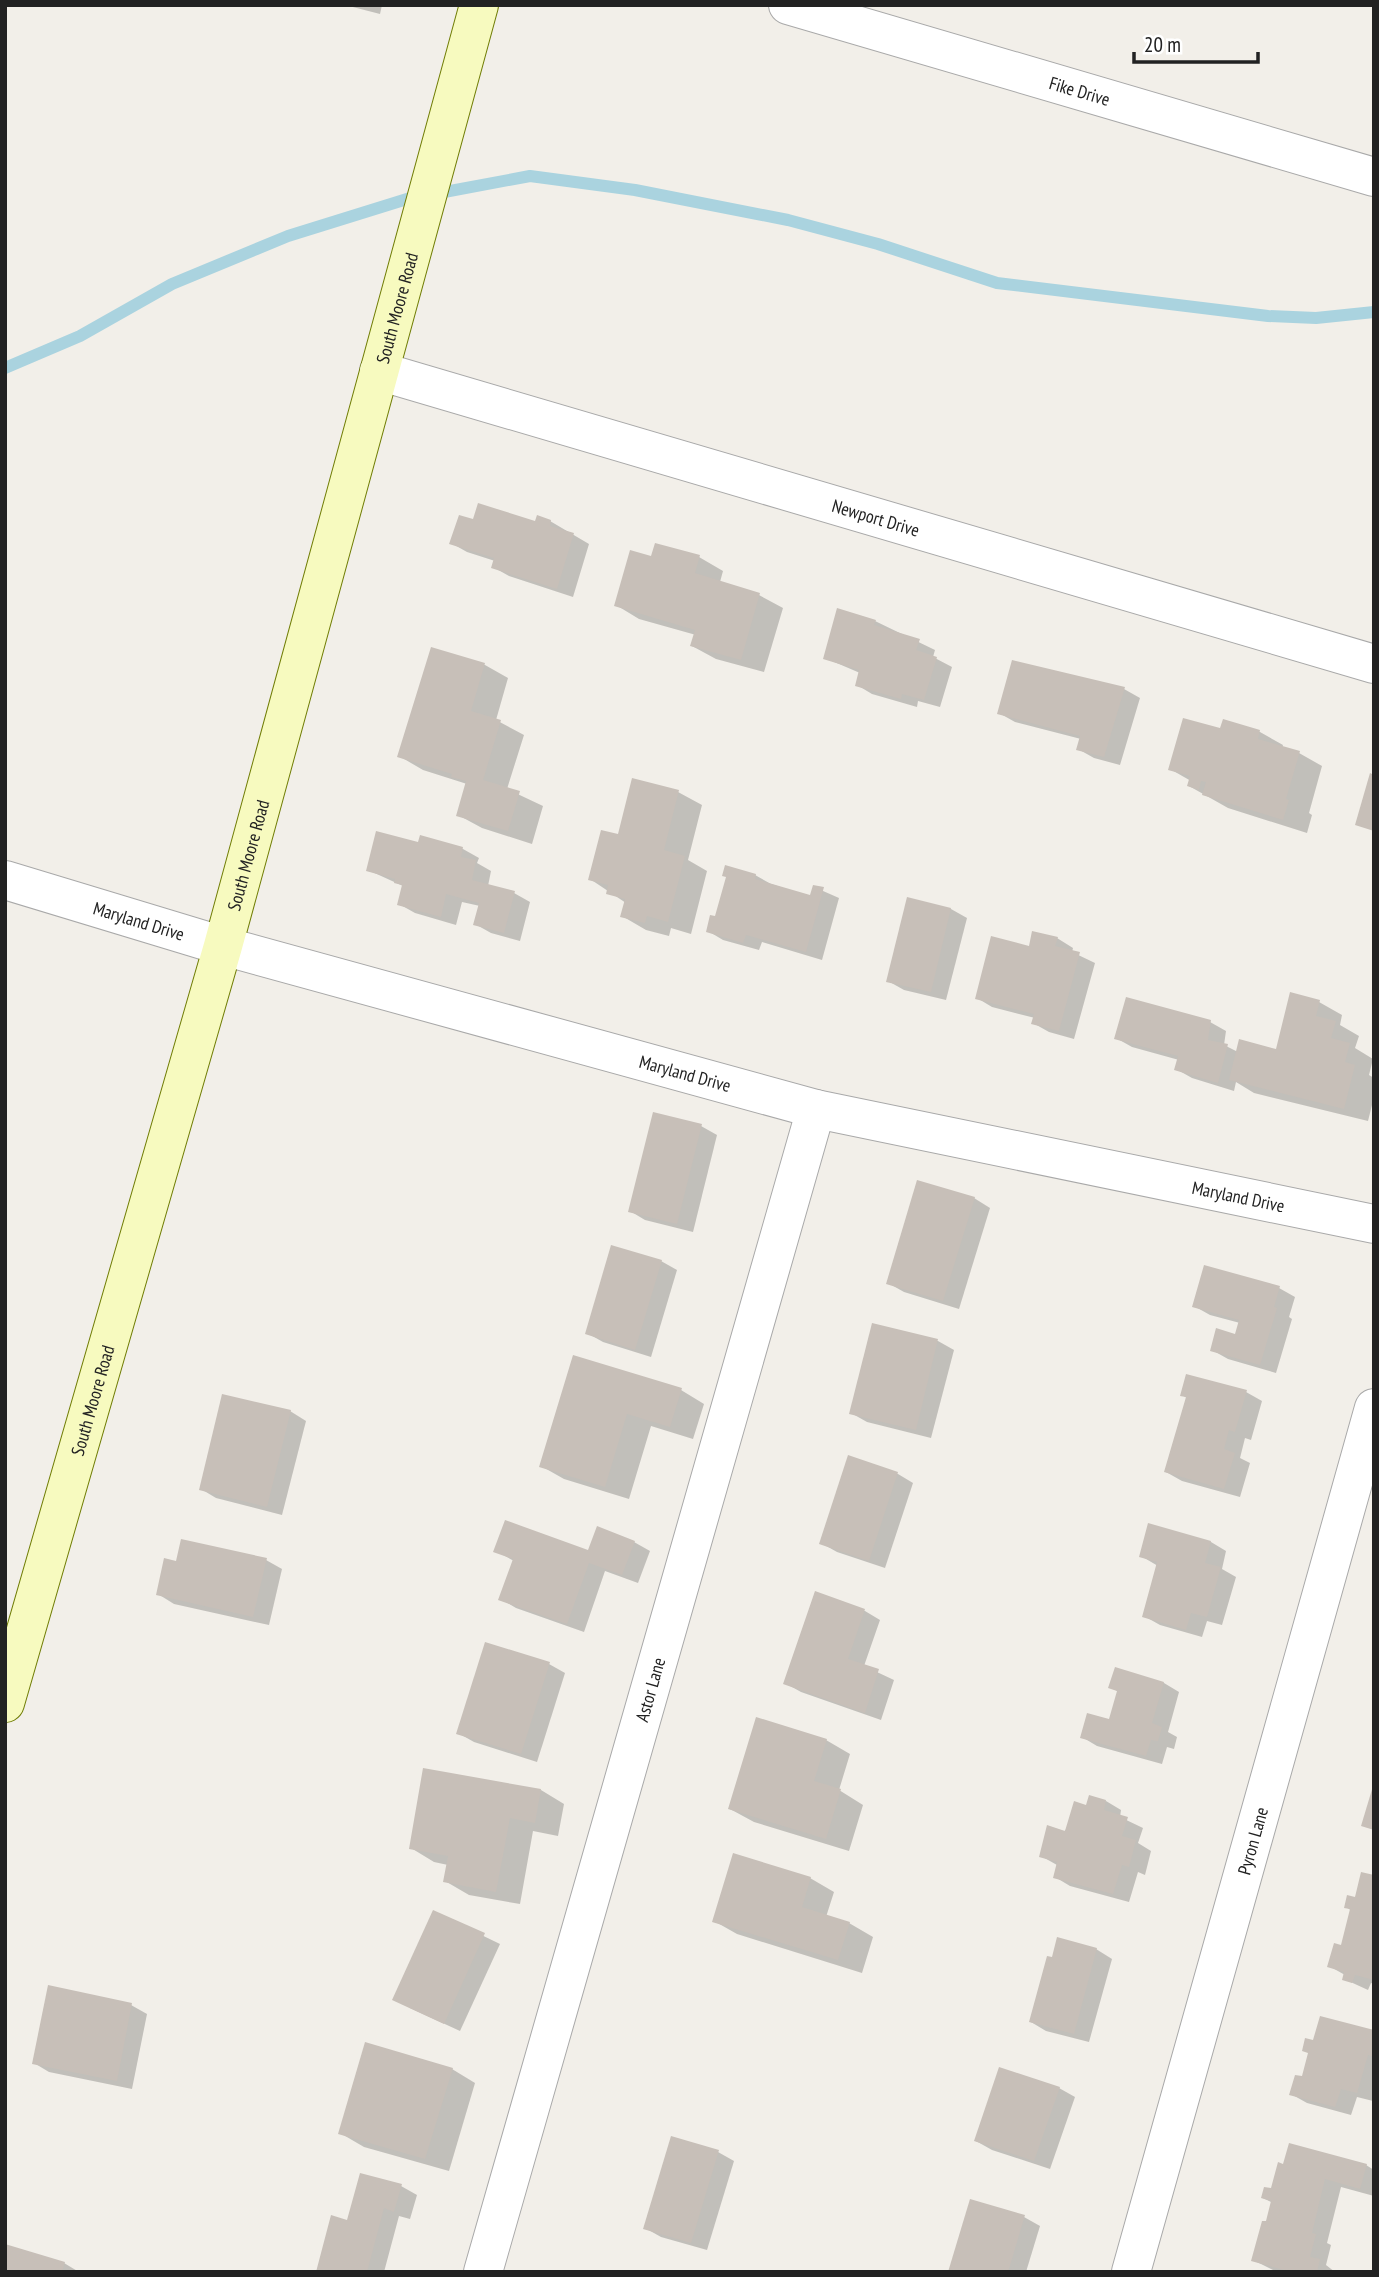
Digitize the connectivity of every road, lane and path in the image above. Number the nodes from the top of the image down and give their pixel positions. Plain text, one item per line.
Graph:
1 (479, 5) edge
2 (788, 5) edge
3 (1374, 177) edge
4 (379, 371) junction
5 (1374, 664) edge
6 (5, 880) edge
7 (223, 946) junction
8 (816, 1109) junction
9 (1374, 1224) edge
10 (1374, 1408) edge
11 (5, 1703) edge
12 (483, 2272) edge
13 (1131, 2272) edge

1 - 4 main road, South Moore Road
2 - 3 street, Fike Drive
4 - 5 street, Newport Drive
4 - 7 main road, South Moore Road
6 - 7 street, Maryland Drive
7 - 8 street, Maryland Drive
7 - 11 main road, South Moore Road
8 - 9 street, Maryland Drive
8 - 12 street, Astor Lane
10 - 13 street, Pyron Lane

